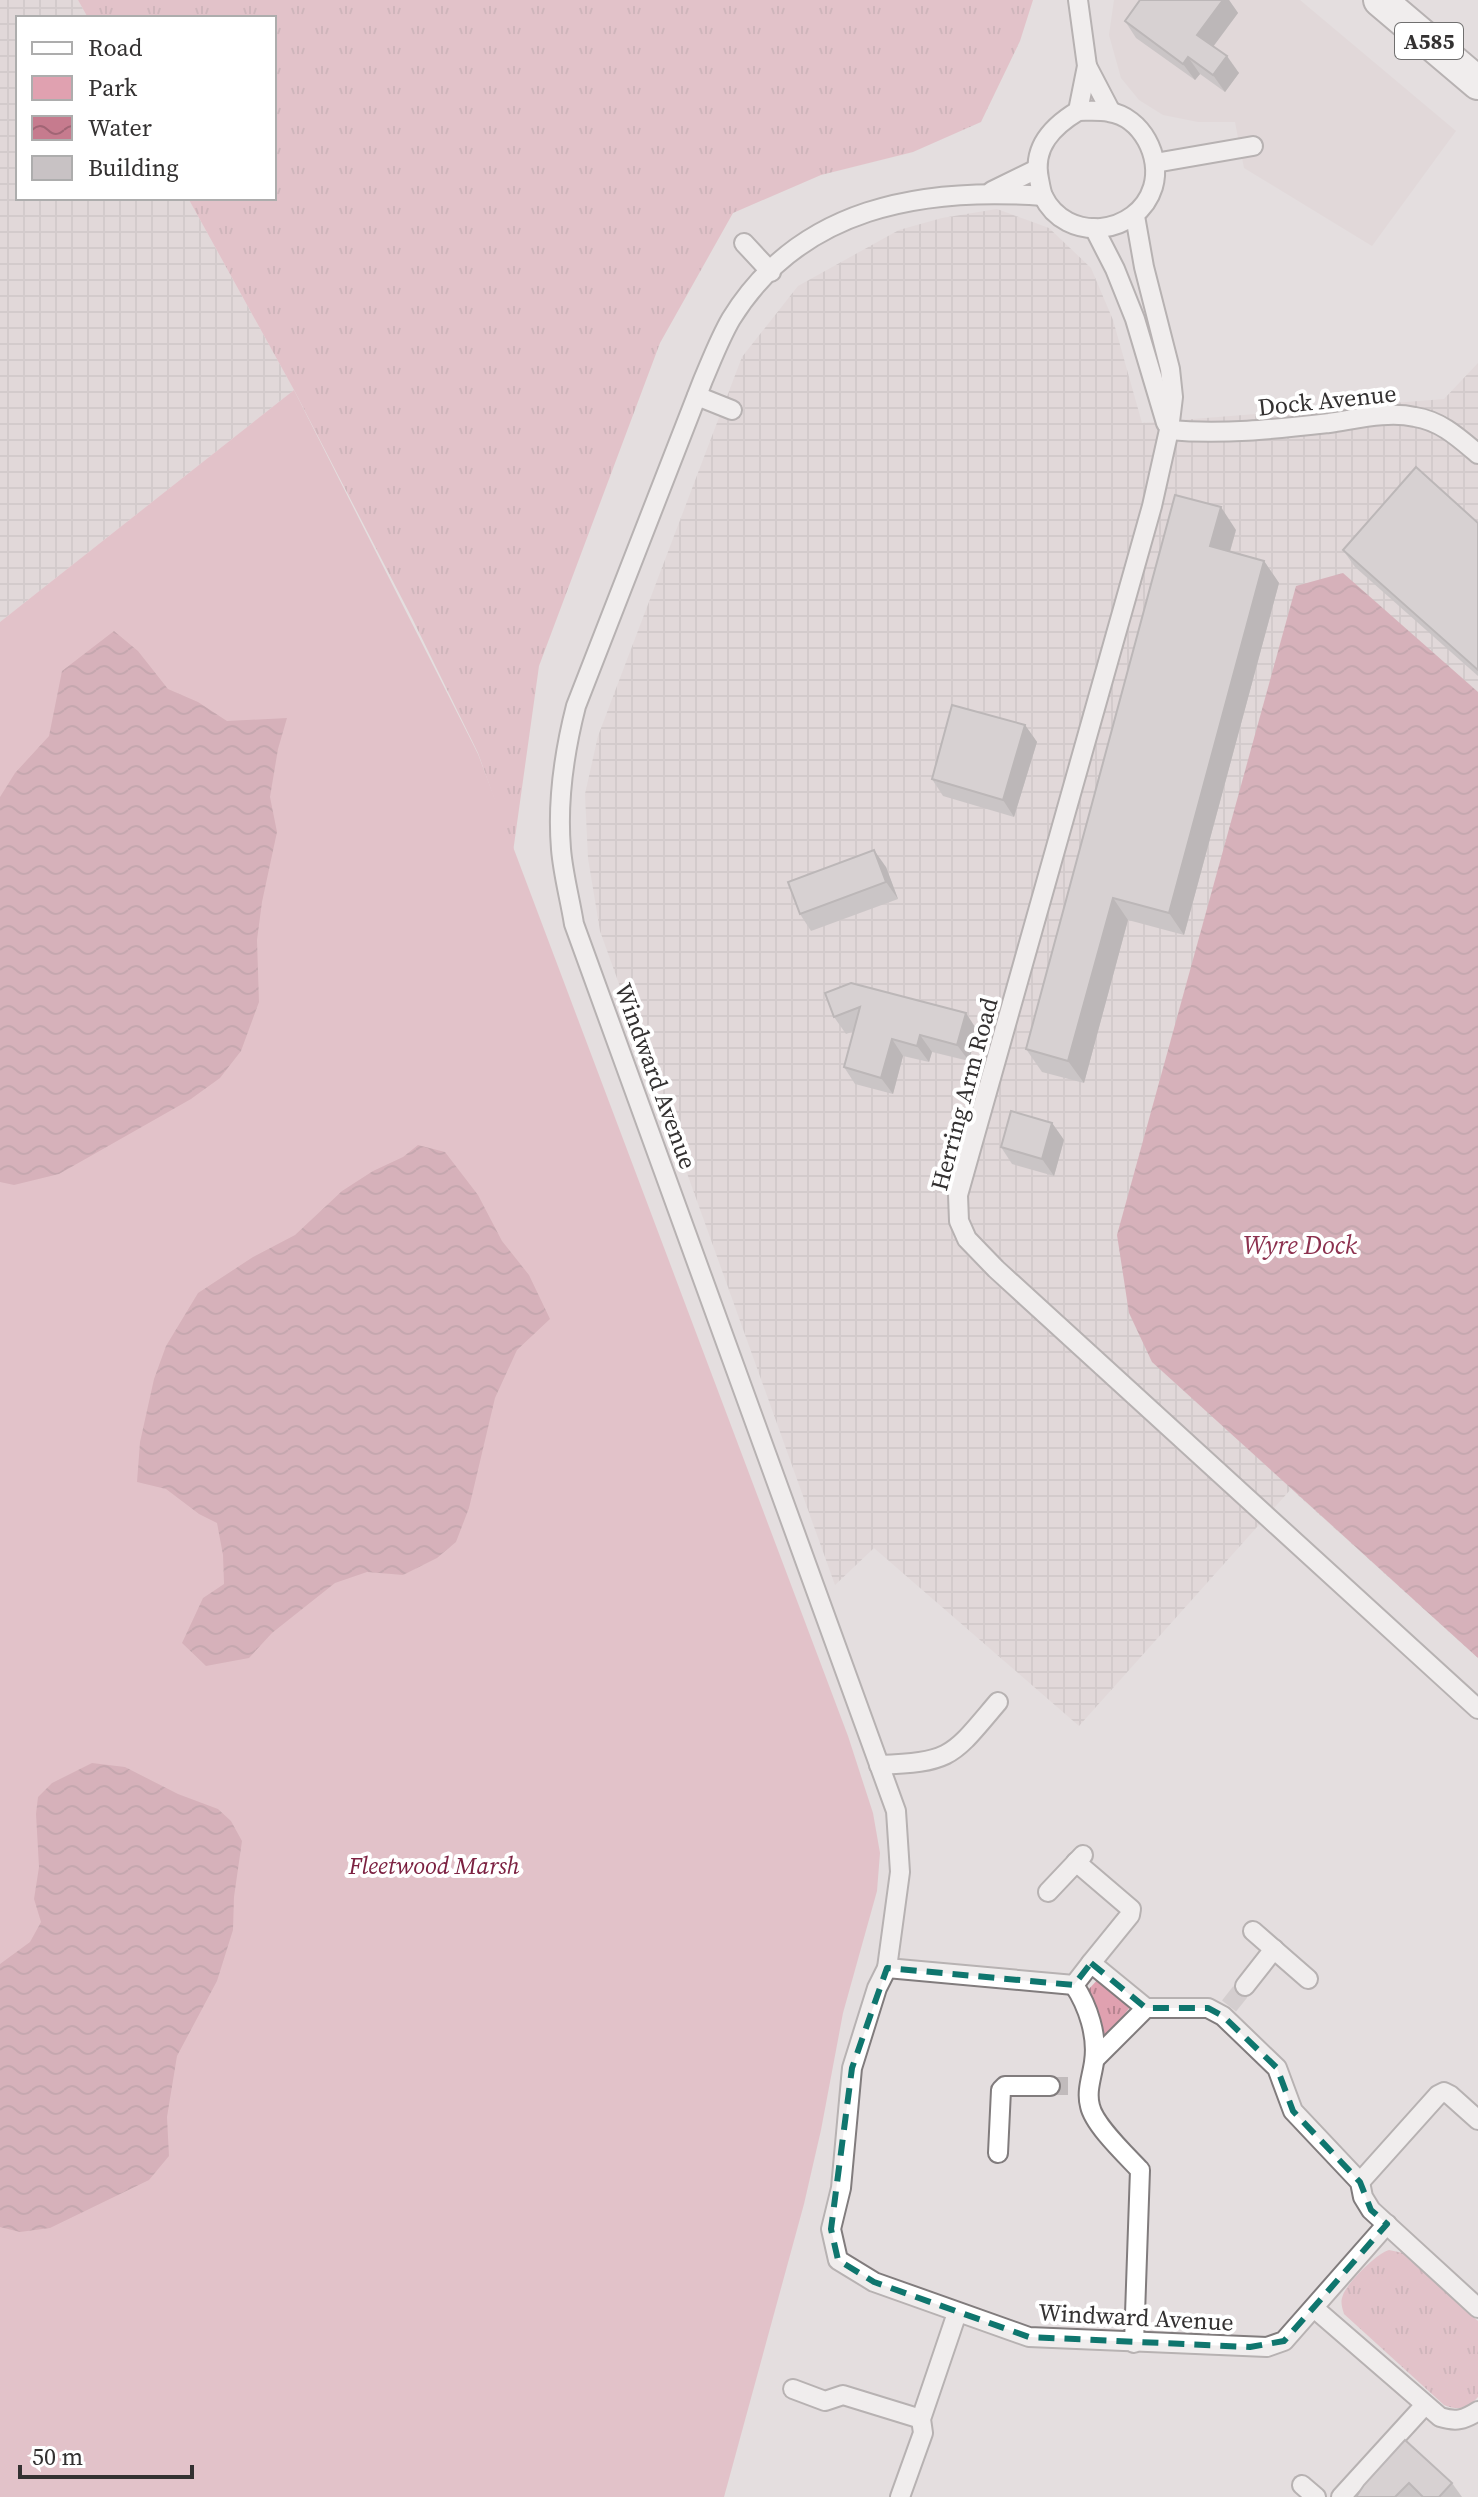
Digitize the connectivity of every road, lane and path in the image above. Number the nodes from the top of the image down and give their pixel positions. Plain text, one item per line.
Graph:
1 (1078, 0) edge
2 (1380, 0) edge
3 (1087, 66) junction
4 (1478, 83) edge
5 (1078, 111) junction
6 (1111, 112) junction
7 (1253, 146) dead end
8 (1155, 163) junction
9 (1037, 169) junction
10 (989, 192) junction
11 (1043, 196) junction
12 (1135, 216) junction
13 (1094, 228) junction
14 (744, 243) dead end
15 (771, 272) junction
16 (697, 396) junction
17 (732, 410) dead end
18 (1169, 430) junction
19 (1478, 454) edge
20 (998, 1702) dead end
21 (1478, 1709) edge
22 (879, 1765) junction
23 (1048, 1892) dead end
24 (1253, 1931) dead end
25 (1274, 1949) junction
26 (1091, 1963) junction
27 (887, 1968) junction
28 (1308, 1979) dead end
29 (1074, 1985) junction
30 (1245, 1986) tunnel mouth
31 (1146, 2008) junction
32 (1095, 2059) junction
33 (1050, 2086) tunnel mouth
34 (1478, 2120) edge
35 (998, 2153) dead end
36 (1360, 2182) junction
37 (1387, 2224) junction
38 (1314, 2308) junction
39 (1478, 2308) edge
40 (957, 2313) junction
41 (1134, 2343) junction
42 (793, 2389) dead end
43 (1424, 2406) junction
44 (1478, 2411) edge
45 (921, 2419) junction
46 (900, 2497) edge
47 (1341, 2497) edge

1 - 3 street
2 - 4 highway, A585
3 - 5 street
3 - 6 street
5 - 6 street
5 - 9 street
6 - 8 street
7 - 8 street
8 - 12 street
9 - 10 street, Windward Avenue
9 - 11 street
10 - 11 street, Windward Avenue
10 - 15 street, Windward Avenue
11 - 13 street
12 - 13 street
12 - 18 street, Herring Arm Road
13 - 18 street, Herring Arm Road
14 - 15 street
15 - 16 street, Windward Avenue
16 - 17 street
16 - 22 street, Windward Avenue
18 - 19 street, Dock Avenue
18 - 21 street, Herring Arm Road
20 - 22 street
22 - 27 street, Windward Avenue
23 - 26 street
24 - 25 street
25 - 28 street
25 - 30 street
26 - 29 street
26 - 31 street
27 - 29 street
27 - 40 street, Windward Avenue
29 - 32 street
31 - 32 street
31 - 36 street
32 - 41 street
33 - 35 street
34 - 36 street
36 - 37 street
37 - 38 street, Windward Avenue
37 - 39 street
38 - 41 street, Windward Avenue
38 - 43 street
40 - 41 street, Windward Avenue
40 - 45 street
42 - 45 street
43 - 44 street
43 - 47 street
45 - 46 street

